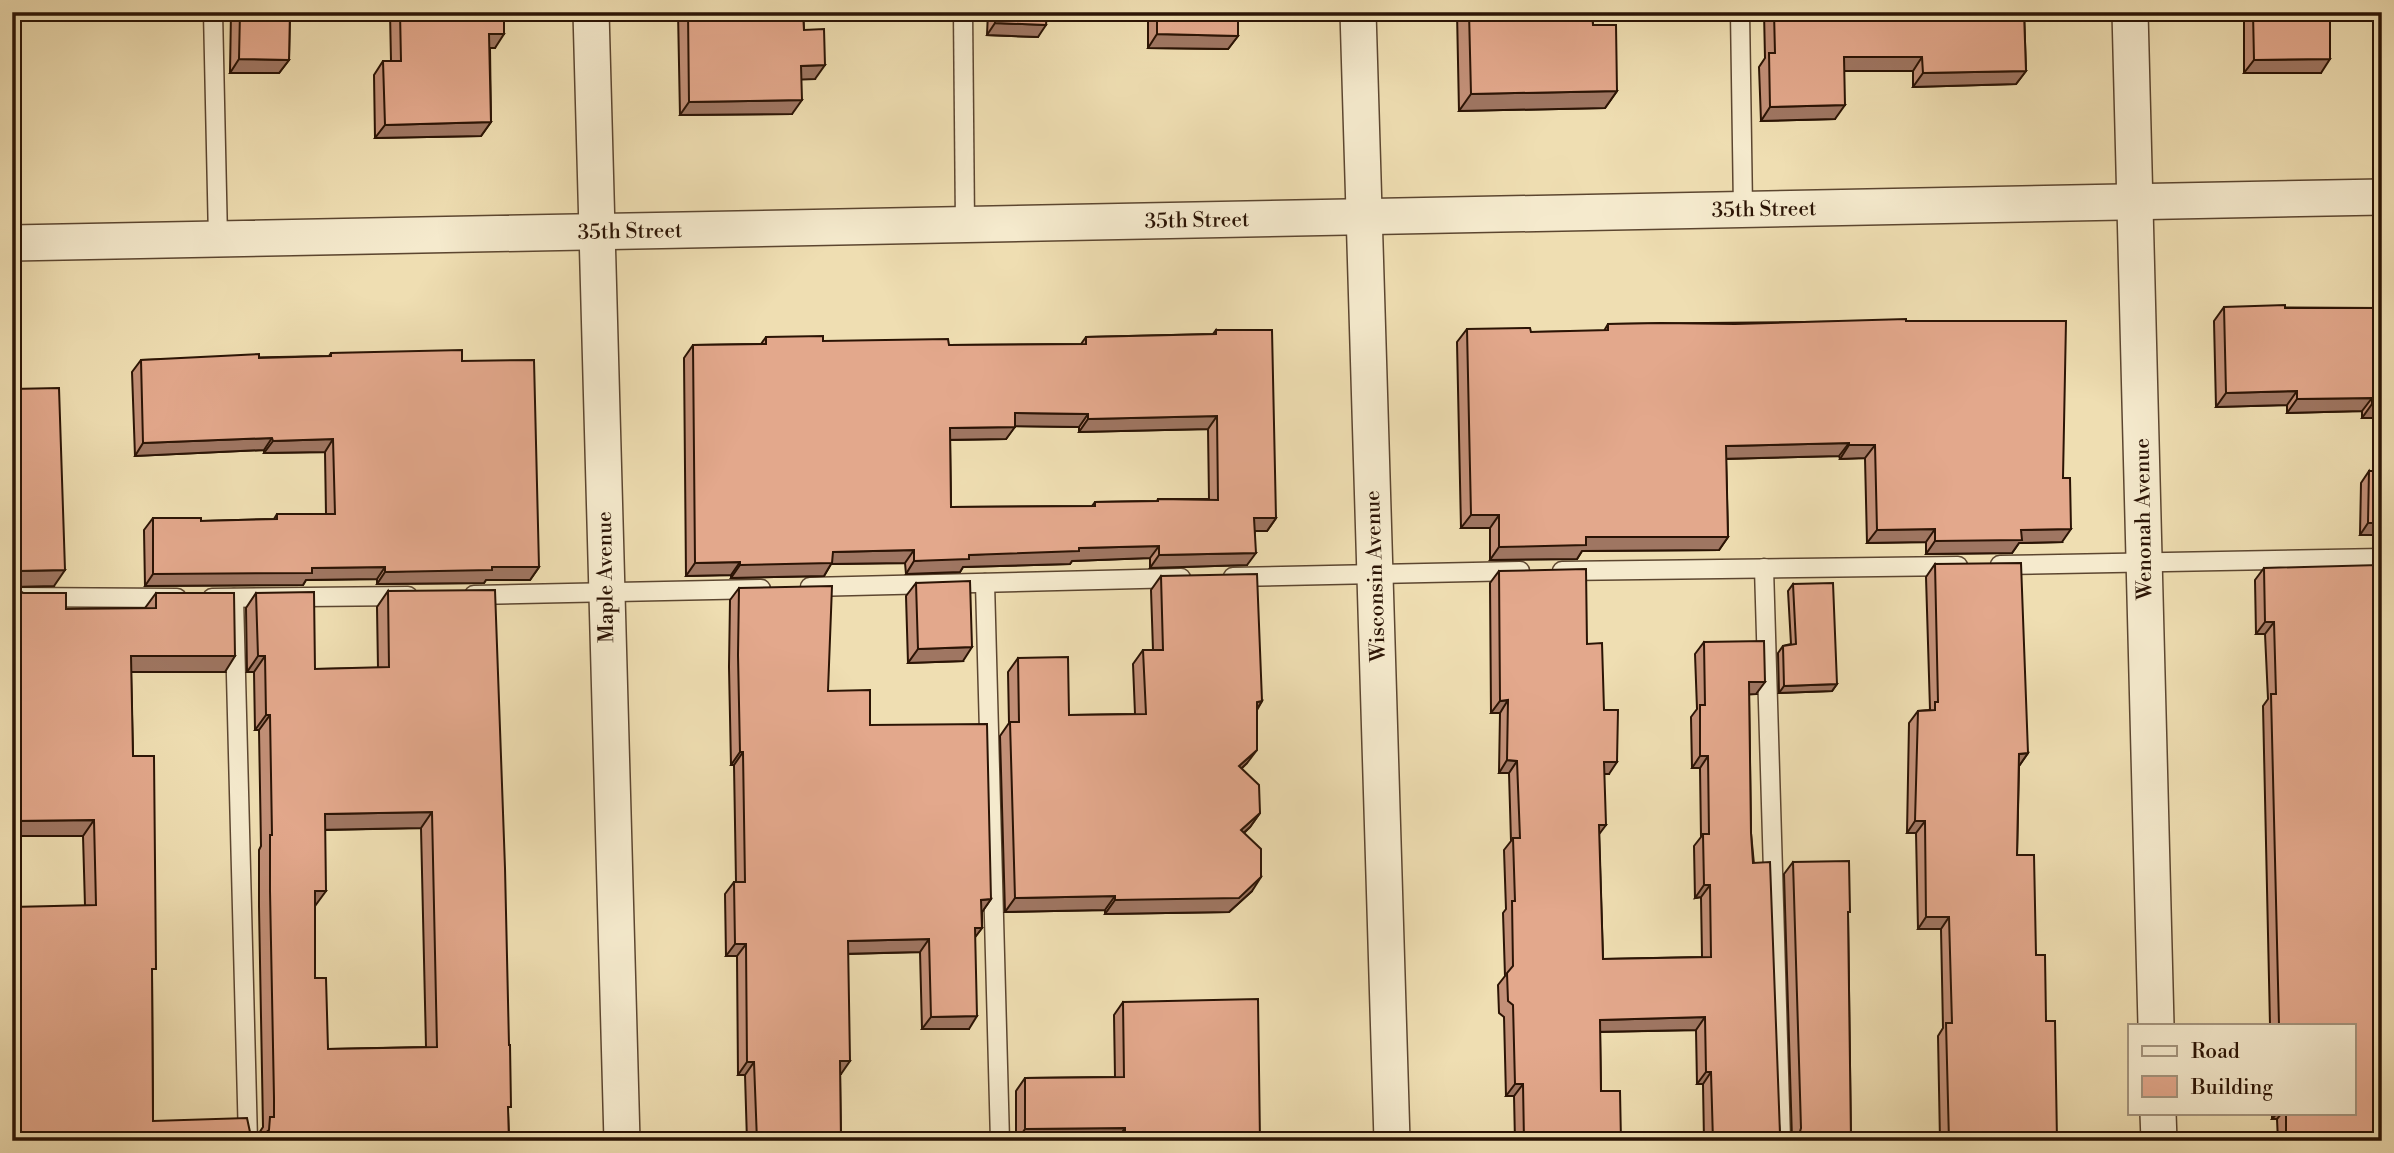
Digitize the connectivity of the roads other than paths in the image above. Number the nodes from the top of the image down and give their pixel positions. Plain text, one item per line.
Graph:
1 (213, 12) edge
2 (591, 12) edge
3 (963, 12) edge
4 (1358, 12) edge
5 (1740, 12) edge
6 (2130, 12) edge
7 (2382, 197) edge
8 (2135, 201) junction
9 (1743, 209) junction
10 (1364, 217) junction
11 (965, 225) junction
12 (597, 232) junction
13 (218, 239) junction
14 (12, 243) edge
15 (2382, 558) edge
16 (2144, 563) junction
17 (1764, 568) junction
18 (1375, 573) junction
19 (1222, 577) edge
20 (1194, 578) edge
21 (985, 583) junction
22 (606, 593) junction
23 (454, 595) edge
24 (427, 596) edge
25 (12, 597) edge
26 (234, 598) junction
27 (2156, 1024) edge
28 (2158, 1114) edge
29 (248, 1141) edge
30 (622, 1141) edge
31 (1000, 1141) edge
32 (1392, 1141) edge
33 (1781, 1141) edge
34 (2159, 1141) edge

1 - 13 lane
2 - 12 street, Maple Avenue
3 - 11 lane
4 - 10 street, Wisconsin Avenue
5 - 9 lane
6 - 8 street, Wenonah Avenue
7 - 8 street, 35th Street
8 - 9 street, 35th Street
8 - 16 street, Wenonah Avenue
9 - 10 street, 35th Street
10 - 11 street, 35th Street
10 - 18 street, Wisconsin Avenue
11 - 12 street, 35th Street
12 - 13 street, 35th Street
12 - 22 street, Maple Avenue
13 - 14 street, 35th Street
15 - 16 lane
16 - 17 lane
16 - 27 street, Wenonah Avenue
17 - 18 lane
17 - 33 lane
18 - 19 lane
18 - 32 street, Wisconsin Avenue
20 - 21 lane
21 - 22 lane
21 - 31 lane
22 - 23 lane
22 - 30 street, Maple Avenue
24 - 26 lane
25 - 26 lane
26 - 29 lane
28 - 34 street

